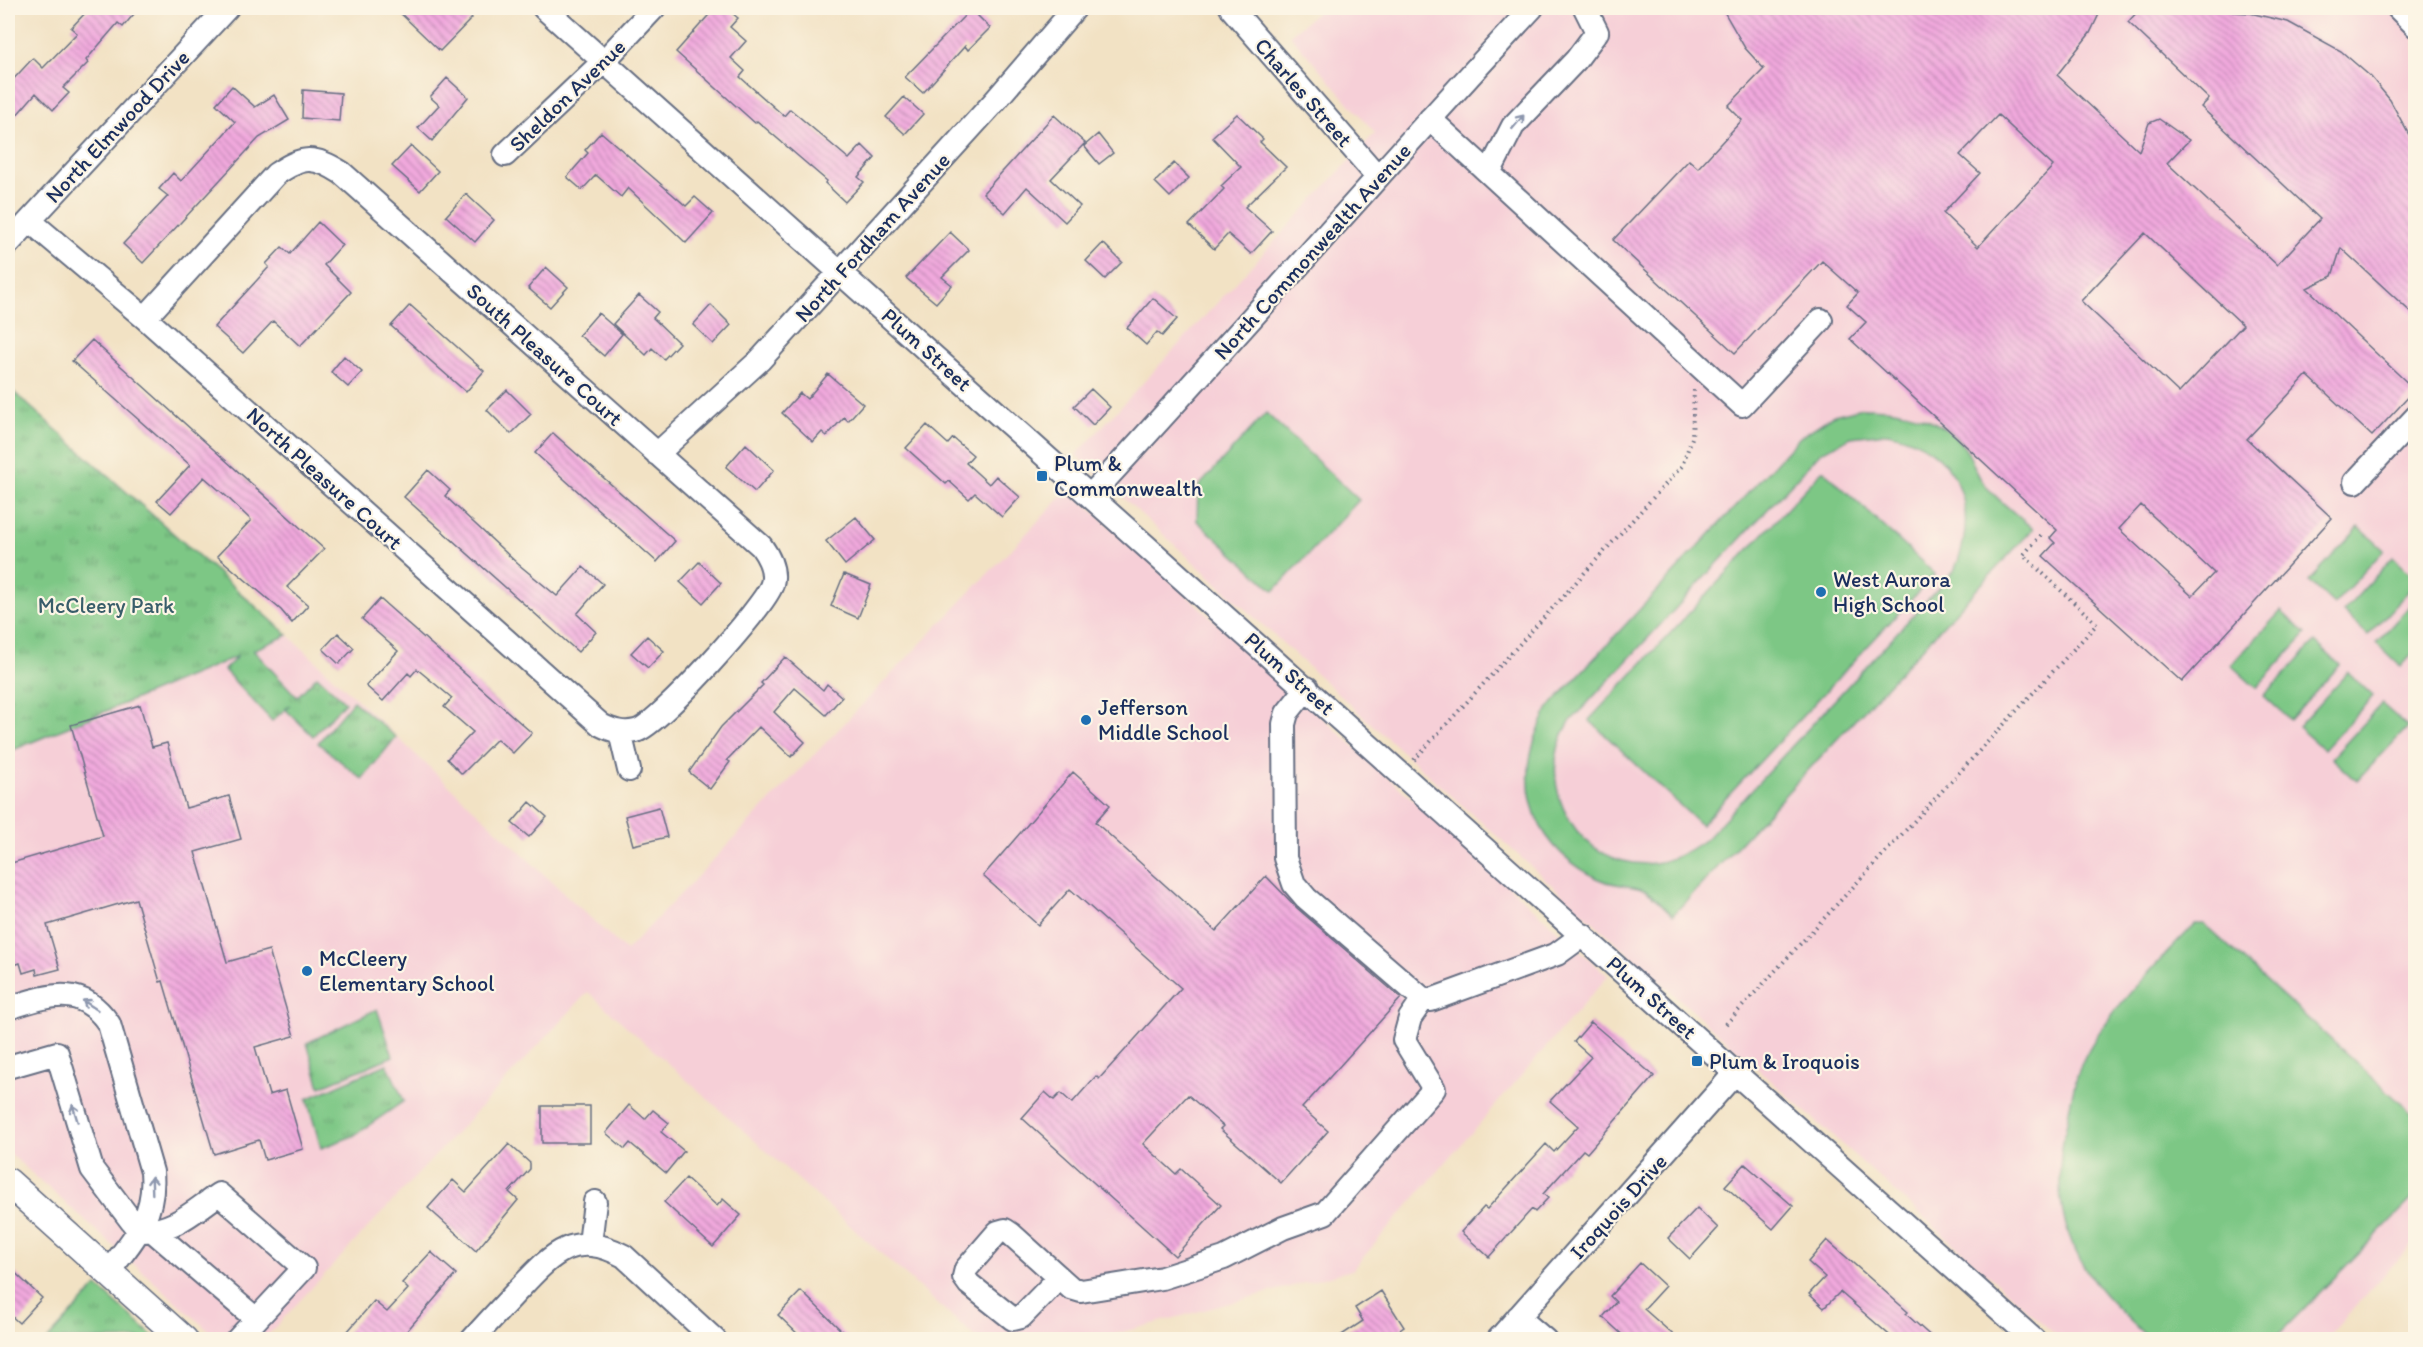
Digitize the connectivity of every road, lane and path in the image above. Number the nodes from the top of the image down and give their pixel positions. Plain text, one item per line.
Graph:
1 (227, 8) edge
2 (544, 8) edge
3 (654, 8) edge
4 (1075, 8) edge
5 (1232, 8) edge
6 (1532, 8) edge
7 (1585, 8) edge
8 (2398, 8) edge
9 (2415, 26) edge
10 (604, 61) junction
11 (1430, 118) junction
12 (505, 155) dead end
13 (1489, 173) junction
14 (1377, 176) junction
15 (30, 221) junction
16 (8, 244) edge
17 (840, 272) junction
18 (145, 318) junction
19 (1821, 320) dead end
20 (1694, 389) dead end
21 (2415, 417) edge
22 (657, 454) junction
23 (2355, 482) dead end
24 (1091, 495) junction
25 (2041, 535) dead end
26 (1307, 688) junction
27 (620, 732) junction
28 (1411, 763) dead end
29 (629, 770) dead end
30 (1583, 935) junction
31 (1423, 999) junction
32 (8, 1008) edge
33 (1726, 1024) dead end
34 (8, 1067) edge
35 (1736, 1072) junction
36 (8, 1182) edge
37 (595, 1202) dead end
38 (147, 1231) junction
39 (590, 1244) junction
40 (108, 1272) junction
41 (1059, 1278) dead end
42 (1518, 1317) junction
43 (256, 1319) junction
44 (184, 1340) edge
45 (237, 1340) edge
46 (472, 1340) edge
47 (715, 1340) edge
48 (1498, 1340) edge
49 (1545, 1340) edge
50 (2034, 1340) edge

1 - 15 street, North Elmwood Drive
2 - 10 street, Plum Street
3 - 10 street, Sheldon Avenue
4 - 17 street, North Fordham Avenue
5 - 14 street, Charles Street
6 - 11 street, North Commonwealth Avenue
13 -> 7 street
8 - 9 street
10 - 12 street, Sheldon Avenue
10 - 17 street, Plum Street
11 - 13 street
11 - 14 street, North Commonwealth Avenue
13 - 19 street
14 - 24 street, North Commonwealth Avenue
15 - 16 street, North Elmwood Drive
15 - 18 street, North Pleasure Court
17 - 22 street, North Fordham Avenue
17 - 24 street, Plum Street
18 - 22 street, South Pleasure Court
18 - 27 street, North Pleasure Court
20 - 28 path
21 - 23 street
22 - 27 street, South Pleasure Court
24 - 26 street, Plum Street
25 - 33 path
26 - 30 street, Plum Street
26 - 31 street
27 - 29 street
30 - 31 street
30 - 35 street, Plum Street
31 - 41 street
38 -> 32 street
38 -> 34 street
35 - 42 street, Iroquois Drive
35 - 50 street, Plum Street
36 - 40 main road
37 - 39 street
38 - 40 street
38 - 43 street
38 - 43 street
39 - 46 street
39 - 47 street
40 - 44 main road
42 - 48 street, Iroquois Drive
42 - 49 street
43 - 45 street

